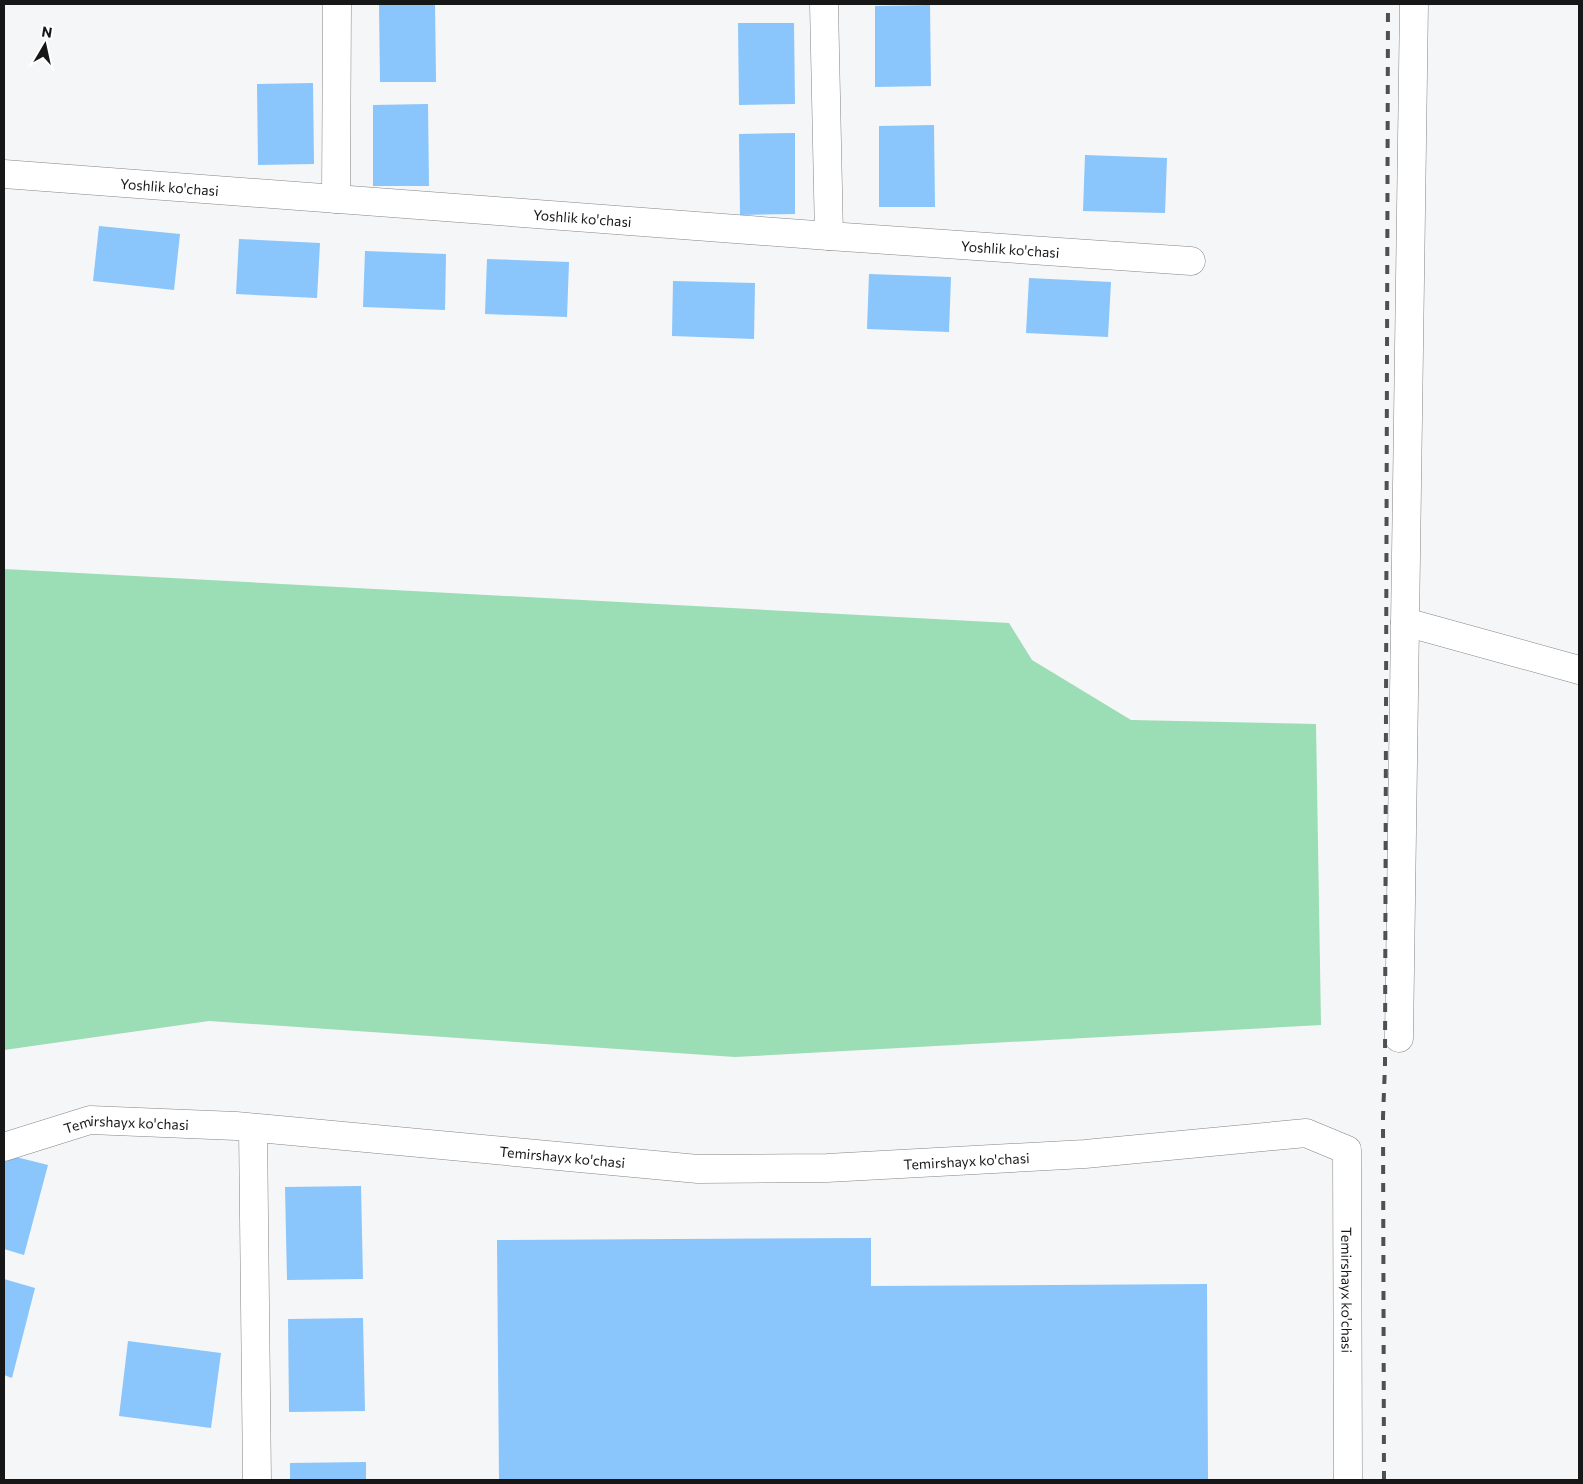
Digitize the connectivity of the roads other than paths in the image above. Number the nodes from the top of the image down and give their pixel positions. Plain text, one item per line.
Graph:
1 (337, 4) edge
2 (824, 4) edge
3 (1414, 4) edge
4 (4, 174) edge
5 (336, 199) junction
6 (830, 236) junction
7 (1192, 261) dead end
8 (1405, 622) junction
9 (1579, 670) edge
10 (1399, 1038) dead end
11 (253, 1128) junction
12 (4, 1147) edge
13 (257, 1480) edge
14 (1348, 1480) edge

1 - 5 street
2 - 6 street
3 - 8 street
4 - 5 street, Yoshlik ko'chasi
5 - 6 street, Yoshlik ko'chasi
6 - 7 street, Yoshlik ko'chasi
8 - 9 street
8 - 10 street
11 - 12 street, Temirshayx ko'chasi
11 - 13 street
11 - 14 street, Temirshayx ko'chasi

